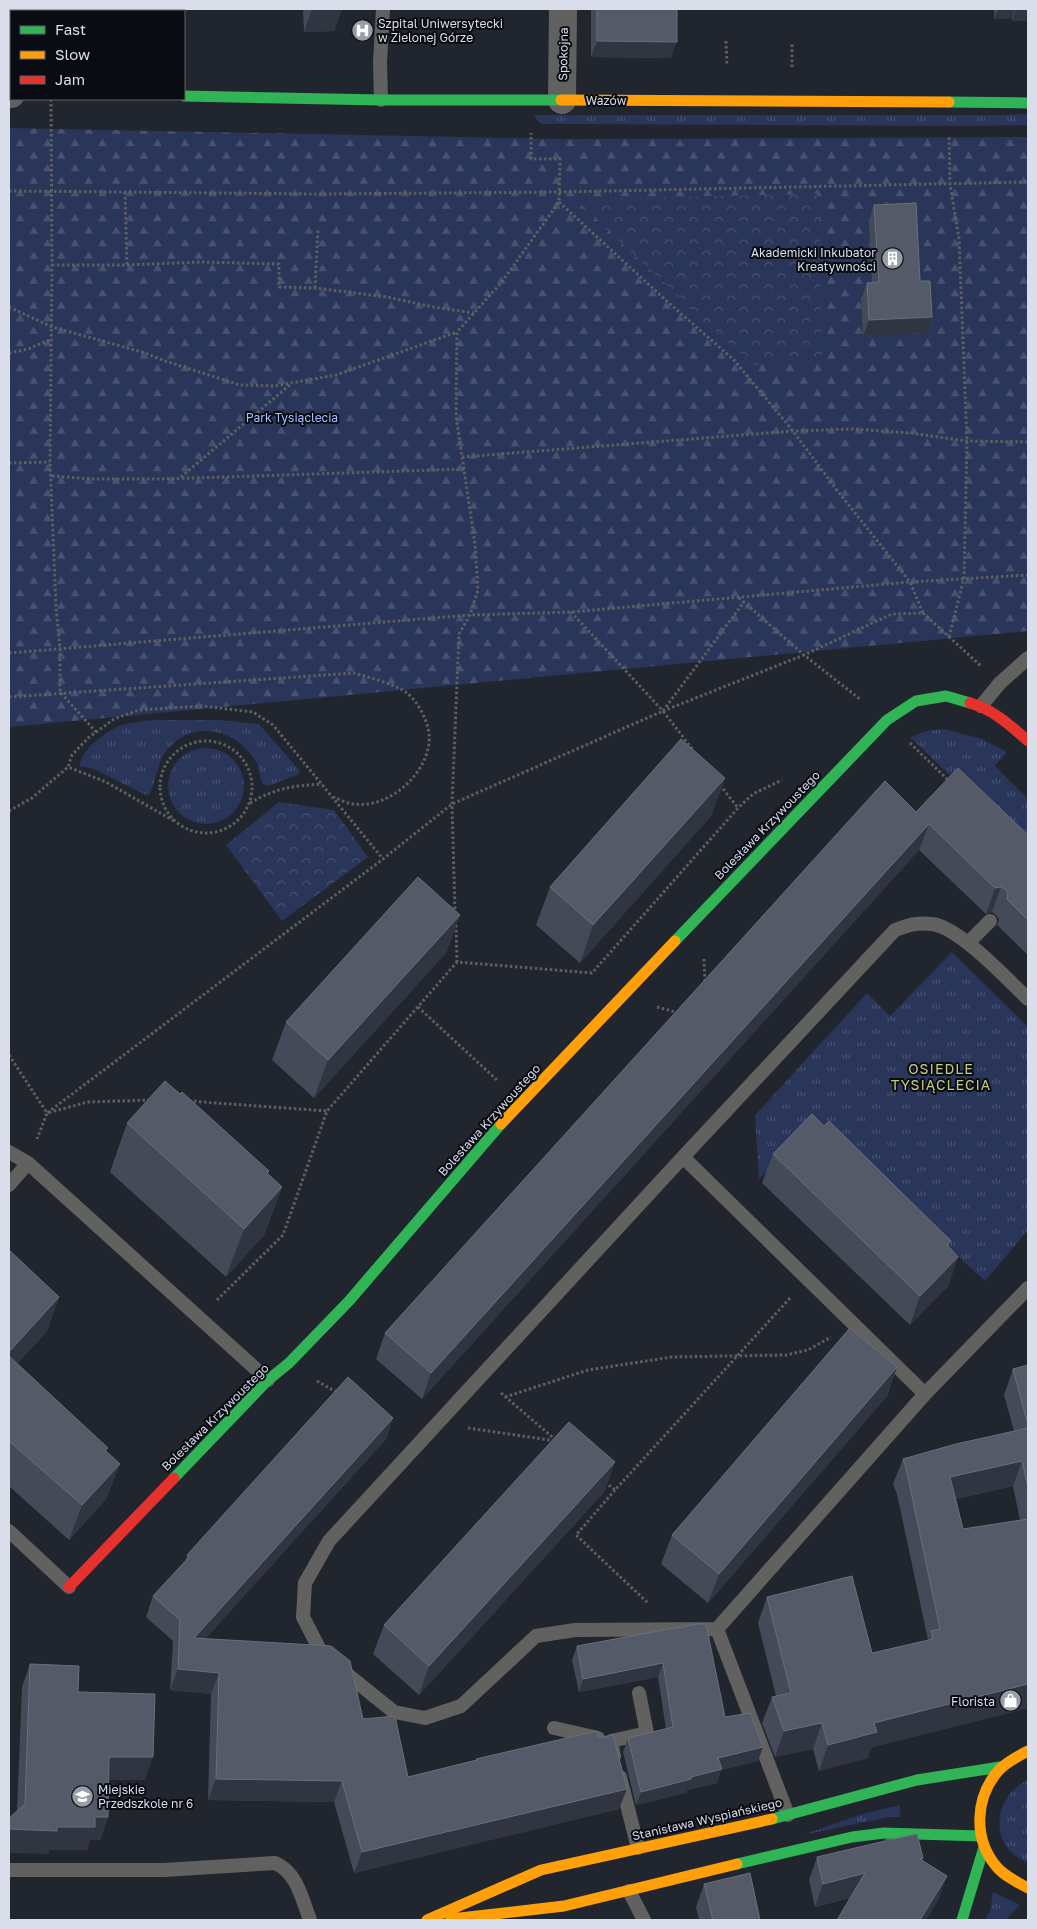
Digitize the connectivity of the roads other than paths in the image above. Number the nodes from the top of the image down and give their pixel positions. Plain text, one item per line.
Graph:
1 (383, 9) edge
2 (563, 9) edge
3 (185, 96) edge
4 (381, 100) junction
5 (562, 100) junction
6 (1028, 103) edge
7 (1028, 658) edge
8 (981, 706) junction
9 (1028, 741) edge
10 (990, 921) dead end
11 (968, 943) junction
12 (1028, 999) edge
13 (9, 1152) edge
14 (682, 1157) junction
15 (28, 1163) junction
16 (9, 1185) edge
17 (1028, 1288) edge
18 (268, 1380) junction
19 (925, 1394) junction
20 (9, 1531) edge
21 (70, 1587) joint
22 (717, 1629) junction
23 (639, 1693) dead end
24 (554, 1728) dead end
25 (611, 1741) junction
26 (1028, 1751) edge
27 (1000, 1767) junction
28 (788, 1815) junction
29 (982, 1841) junction
30 (638, 1848) junction
31 (9, 1870) edge
32 (1028, 1888) edge
33 (629, 1891) junction
34 (310, 1920) edge
35 (427, 1920) edge
36 (437, 1920) edge
37 (644, 1920) edge
38 (962, 1920) edge

1 - 4 lane
2 - 5 street, Spokojna
3 - 4 street, Wazów
4 - 5 street, Wazów
5 - 6 street, Wazów
7 - 8 lane
8 - 9 street
8 - 18 street, Bolesława Krzywoustego
10 - 11 lane
11 - 12 lane
11 - 14 lane
13 - 15 lane
14 - 19 lane
14 - 22 lane
15 - 16 lane
15 - 18 lane
17 - 19 lane
18 - 21 street, Bolesława Krzywoustego
19 - 22 lane
20 - 21 lane
22 - 28 lane
23 - 25 lane
24 - 25 lane
25 - 30 lane
26 - 27 street
27 - 28 street, Stanisława Wyspiańskiego
27 - 29 street
28 - 30 street, Stanisława Wyspiańskiego
29 - 32 street
29 - 33 street
29 - 38 street
30 - 35 street, Stanisława Wyspiańskiego
31 - 34 lane
33 - 36 street
33 - 37 lane

